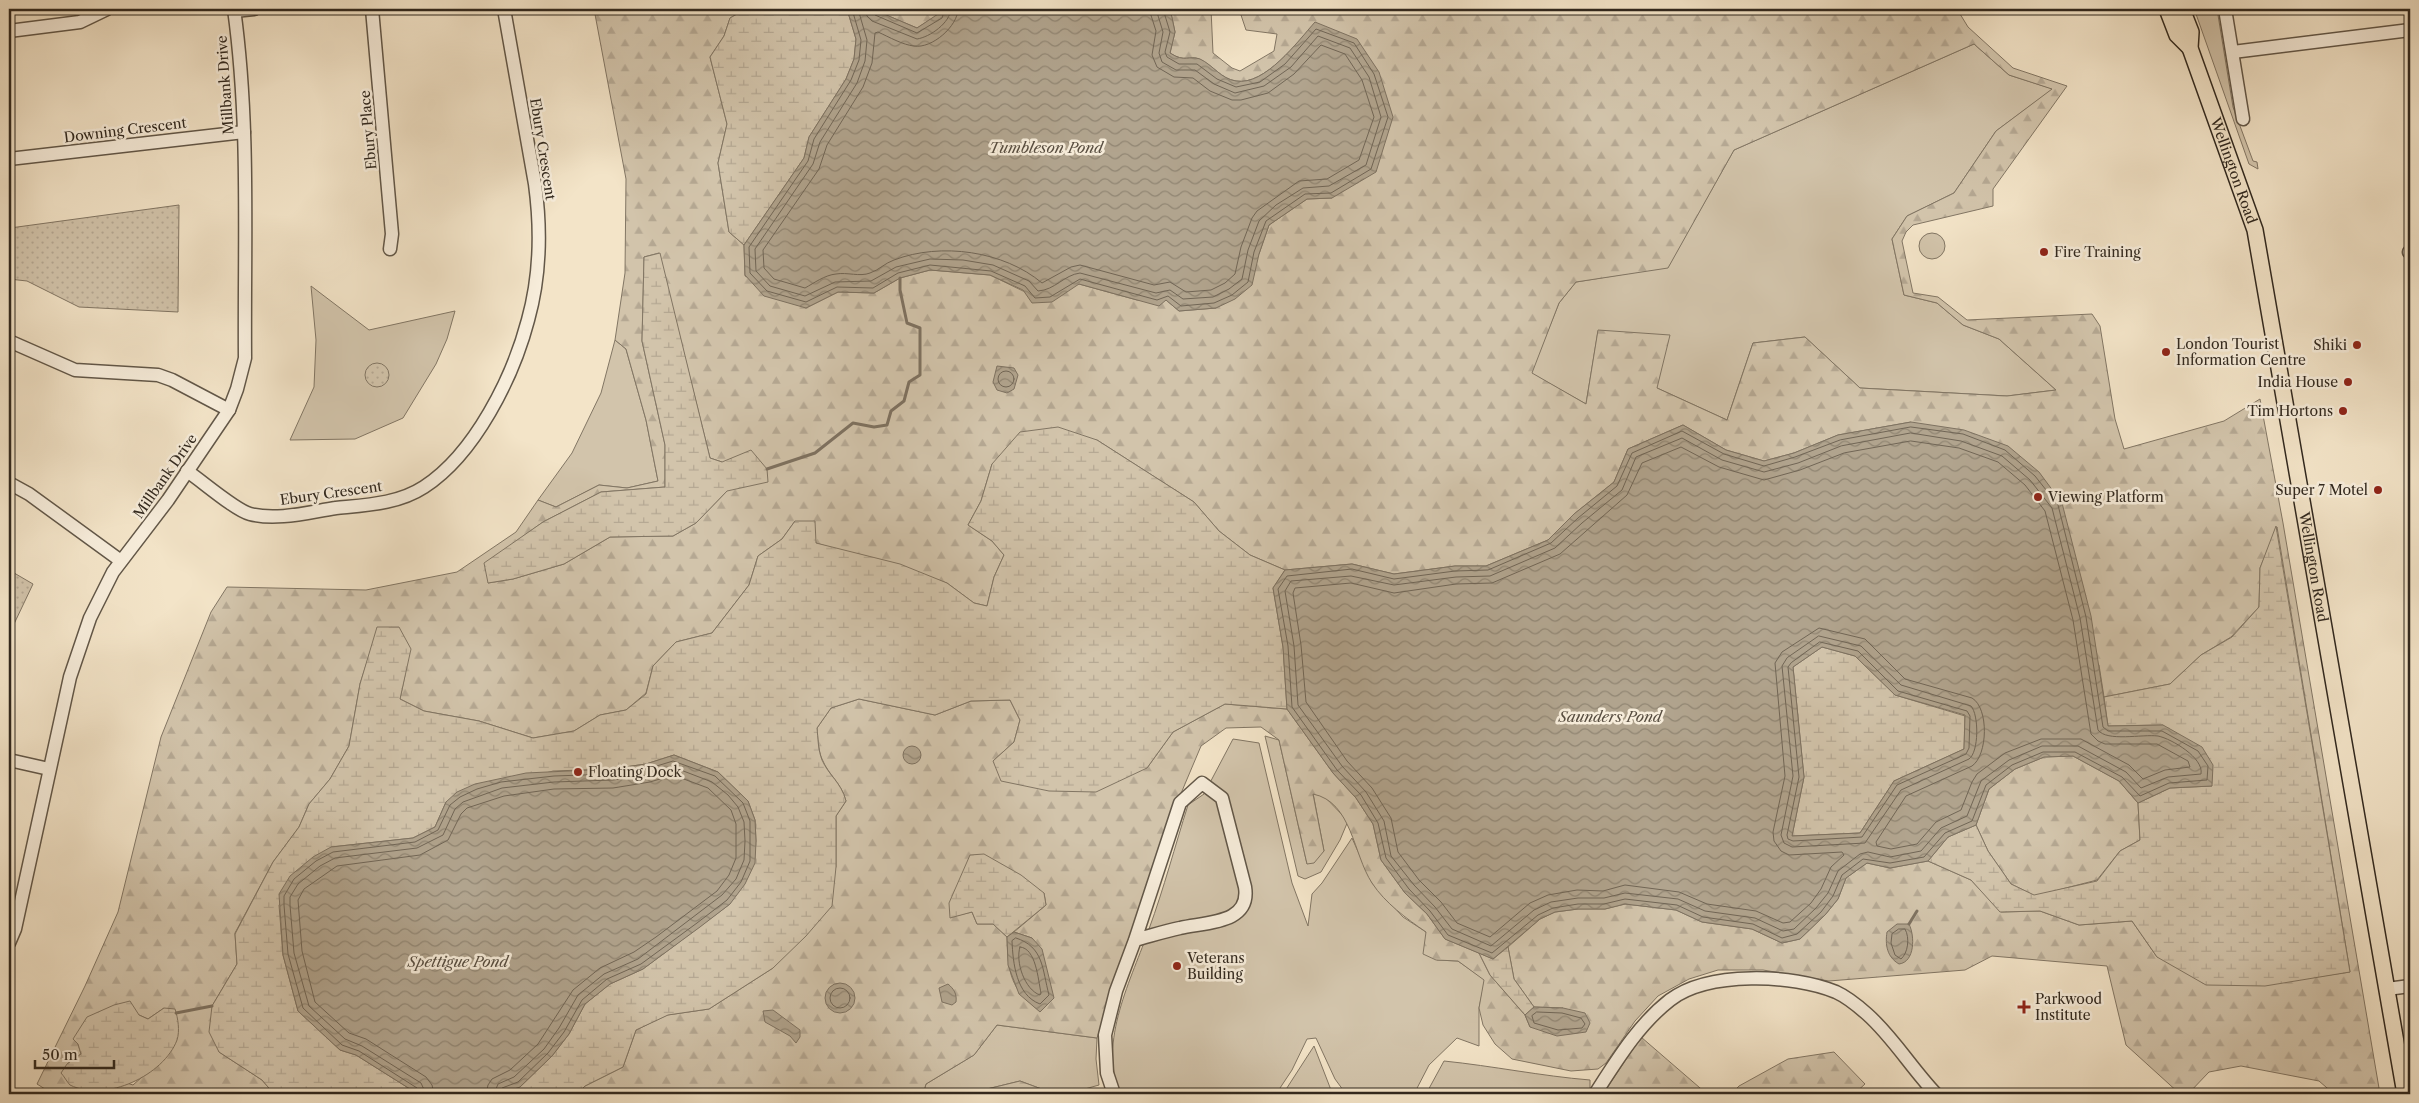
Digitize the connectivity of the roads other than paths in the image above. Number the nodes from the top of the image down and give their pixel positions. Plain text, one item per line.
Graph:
1 (107, 9) edge
2 (254, 9) edge
3 (372, 9) edge
4 (504, 9) edge
5 (2167, 9) edge
6 (2182, 9) edge
7 (2225, 9) edge
8 (234, 10) edge
9 (9, 30) edge
10 (2410, 30) edge
11 (2190, 48) junction
12 (2233, 52) junction
13 (2243, 119) dead end
14 (244, 132) junction
15 (9, 159) edge
16 (390, 249) dead end
17 (9, 341) edge
18 (230, 410) junction
19 (187, 471) junction
20 (9, 483) edge
21 (121, 560) junction
22 (9, 760) edge
23 (49, 769) junction
24 (1136, 940) junction
25 (9, 943) edge
26 (2410, 986) edge
27 (2387, 989) junction
28 (1114, 1094) edge
29 (1595, 1094) edge
30 (1936, 1094) edge
31 (2405, 1094) edge

1 - 9 street
2 - 8 street
3 - 16 street, Ebury Place
4 - 19 street, Ebury Crescent
5 - 11 main road, Wellington Road
6 - 11 main road, Wellington Road
7 - 12 street
8 - 14 street, Millbank Drive
10 - 12 street
11 - 27 main road, Wellington Road
12 - 13 street
14 - 15 street, Downing Crescent
14 - 18 street, Millbank Drive
17 - 18 street
18 - 19 street, Millbank Drive
19 - 21 street, Millbank Drive
20 - 21 street
21 - 23 street, Millbank Drive
22 - 23 street
23 - 25 street, Millbank Drive
24 - 24 street
24 - 28 street
26 - 27 street
27 - 31 main road, Wellington Road
29 - 30 street

